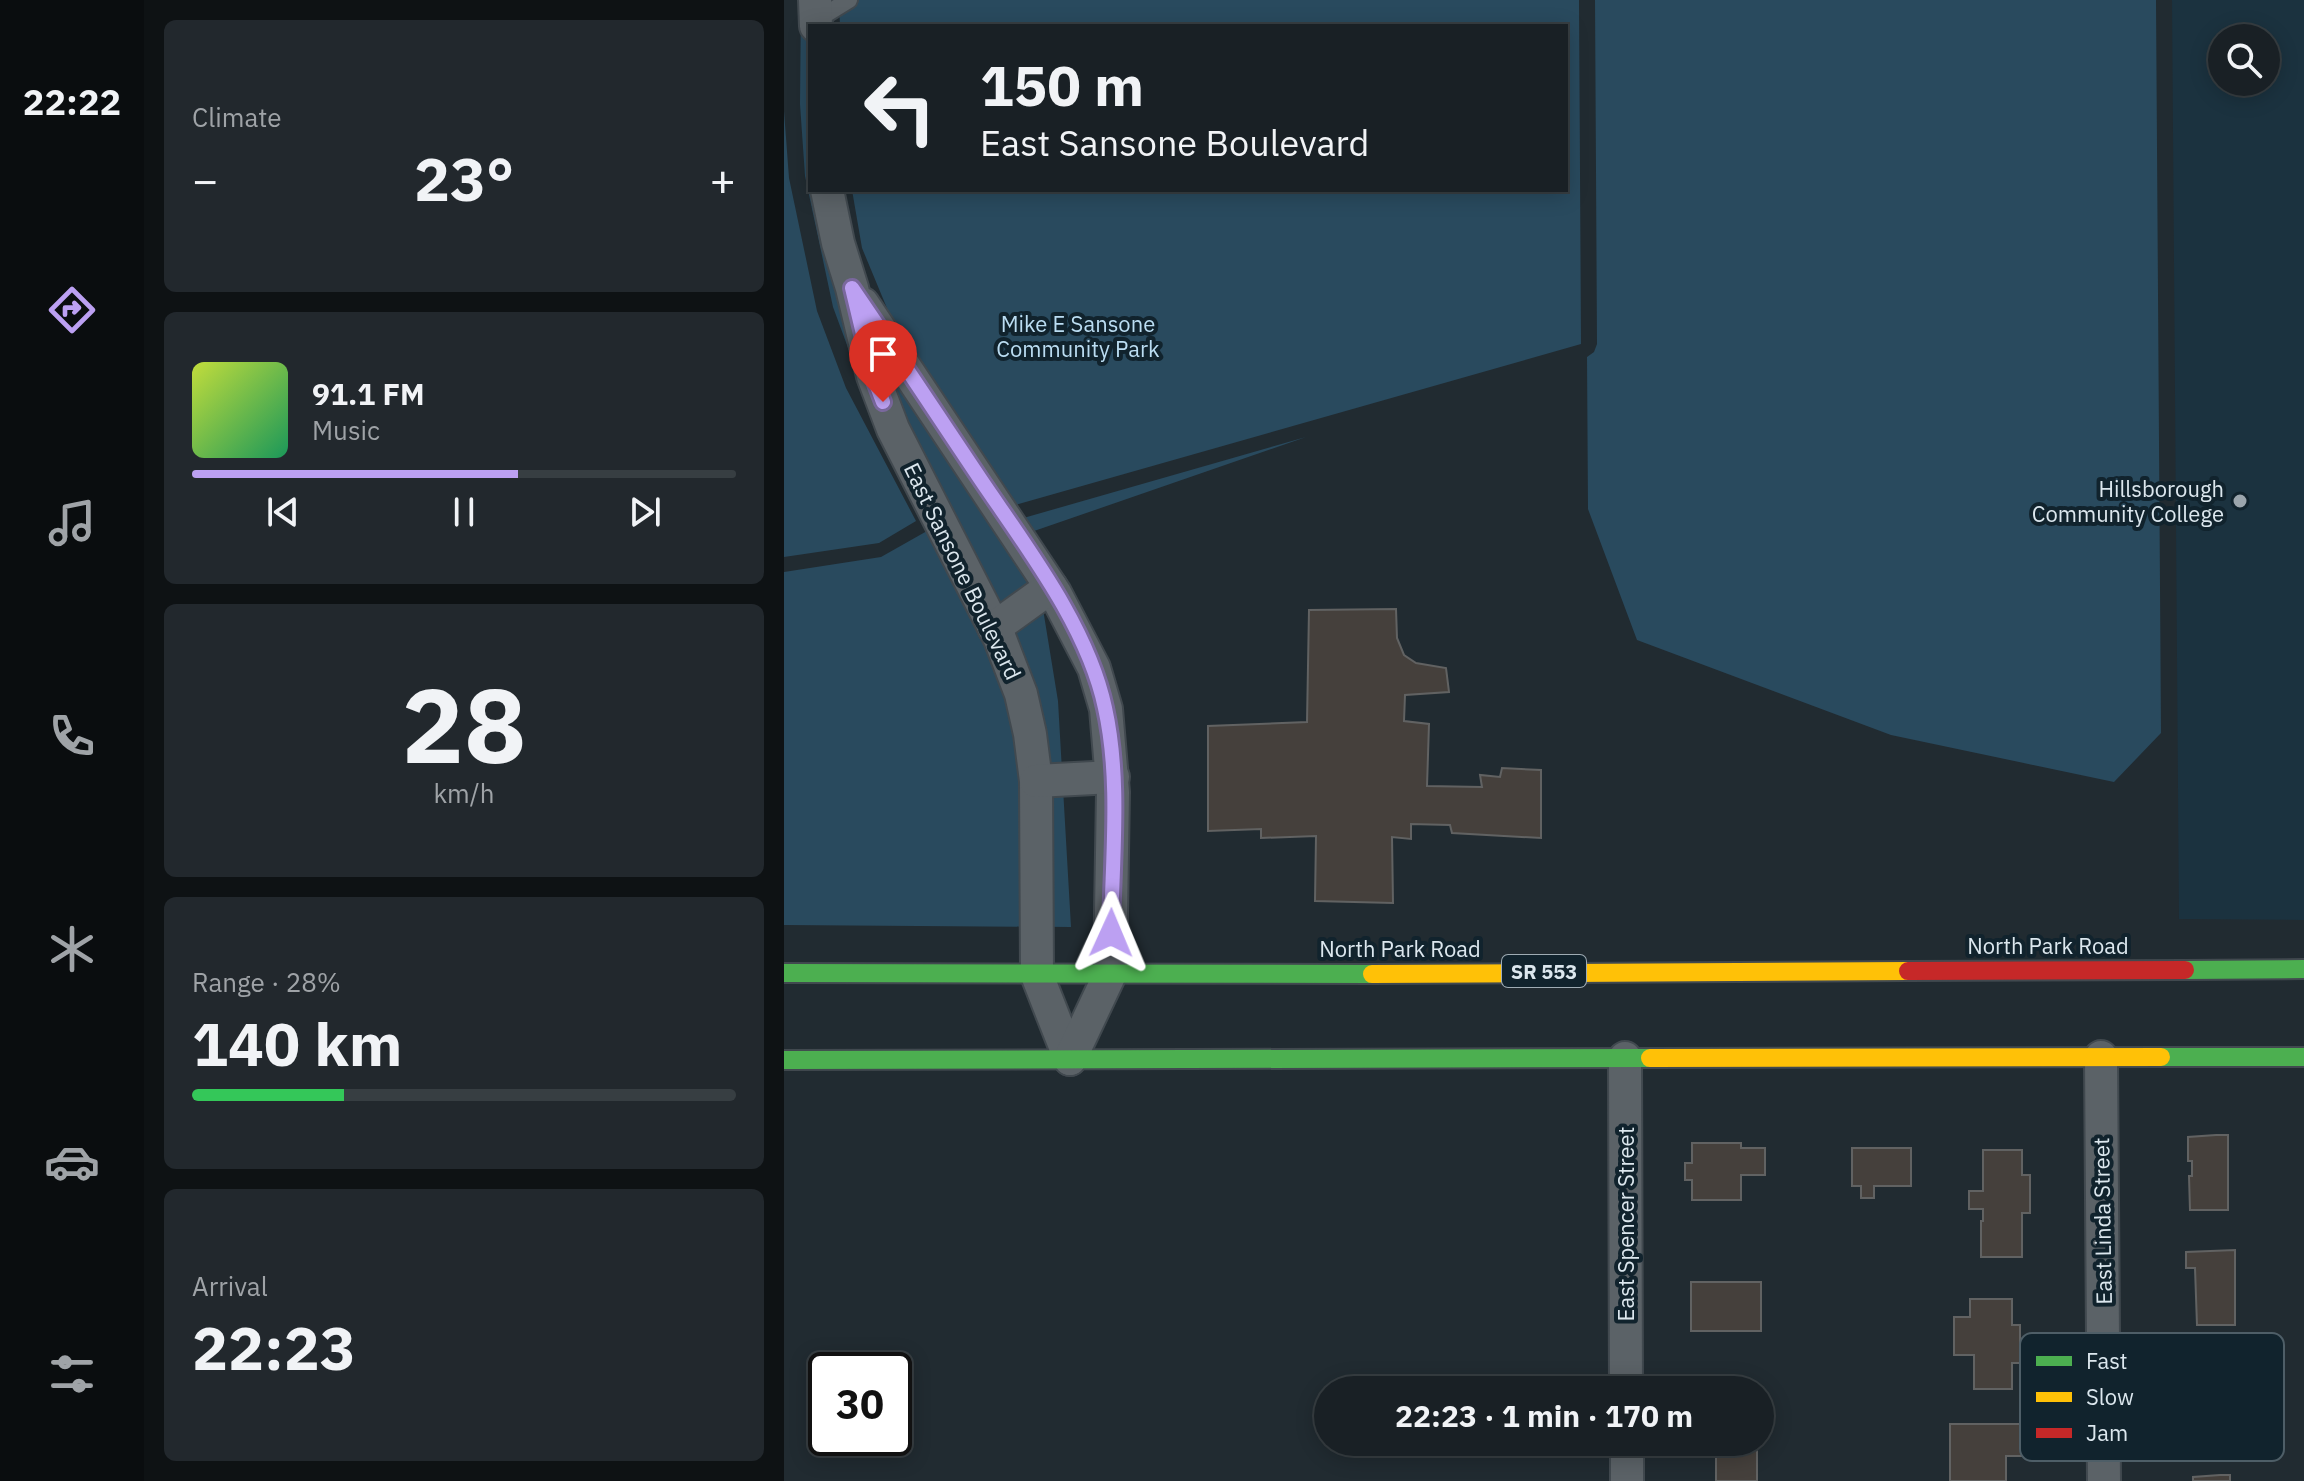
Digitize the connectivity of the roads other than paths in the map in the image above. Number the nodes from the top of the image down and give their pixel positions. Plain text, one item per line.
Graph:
1 (849, 0) edge
2 (815, 16) edge
3 (827, 192) edge
4 (852, 288) junction
5 (1051, 587) junction
6 (994, 628) junction
7 (1113, 777) junction
8 (1036, 781) junction
9 (2304, 969) edge
10 (784, 973) edge
11 (1110, 974) junction
12 (1037, 975) junction
13 (2101, 1057) junction
14 (2304, 1057) edge
15 (1625, 1058) junction
16 (1070, 1059) junction
17 (784, 1060) edge
18 (2103, 1333) edge
19 (1626, 1376) edge
20 (1627, 1456) edge
21 (2104, 1461) edge
22 (1627, 1481) edge
23 (2104, 1481) edge

1 - 2 lane
3 - 4 street, East Sansone Boulevard
4 - 5 street, East Sansone Boulevard
4 - 6 street, East Sansone Boulevard
5 - 6 street
5 - 7 street, East Sansone Boulevard
6 - 8 street, East Sansone Boulevard
7 - 8 street
7 - 11 street, East Sansone Boulevard
8 - 12 street, East Sansone Boulevard
9 - 11 main road, North Park Road / SR 553
10 - 12 main road, North Park Road / SR 553
11 - 12 main road, North Park Road / SR 553
11 - 16 street, East Sansone Boulevard
12 - 16 street, East Sansone Boulevard
13 - 14 main road
13 - 15 main road
13 - 18 street, East Linda Street
15 - 16 main road
15 - 19 street, East Spencer Street
16 - 17 main road
20 - 22 street
21 - 23 street, East Linda Street

